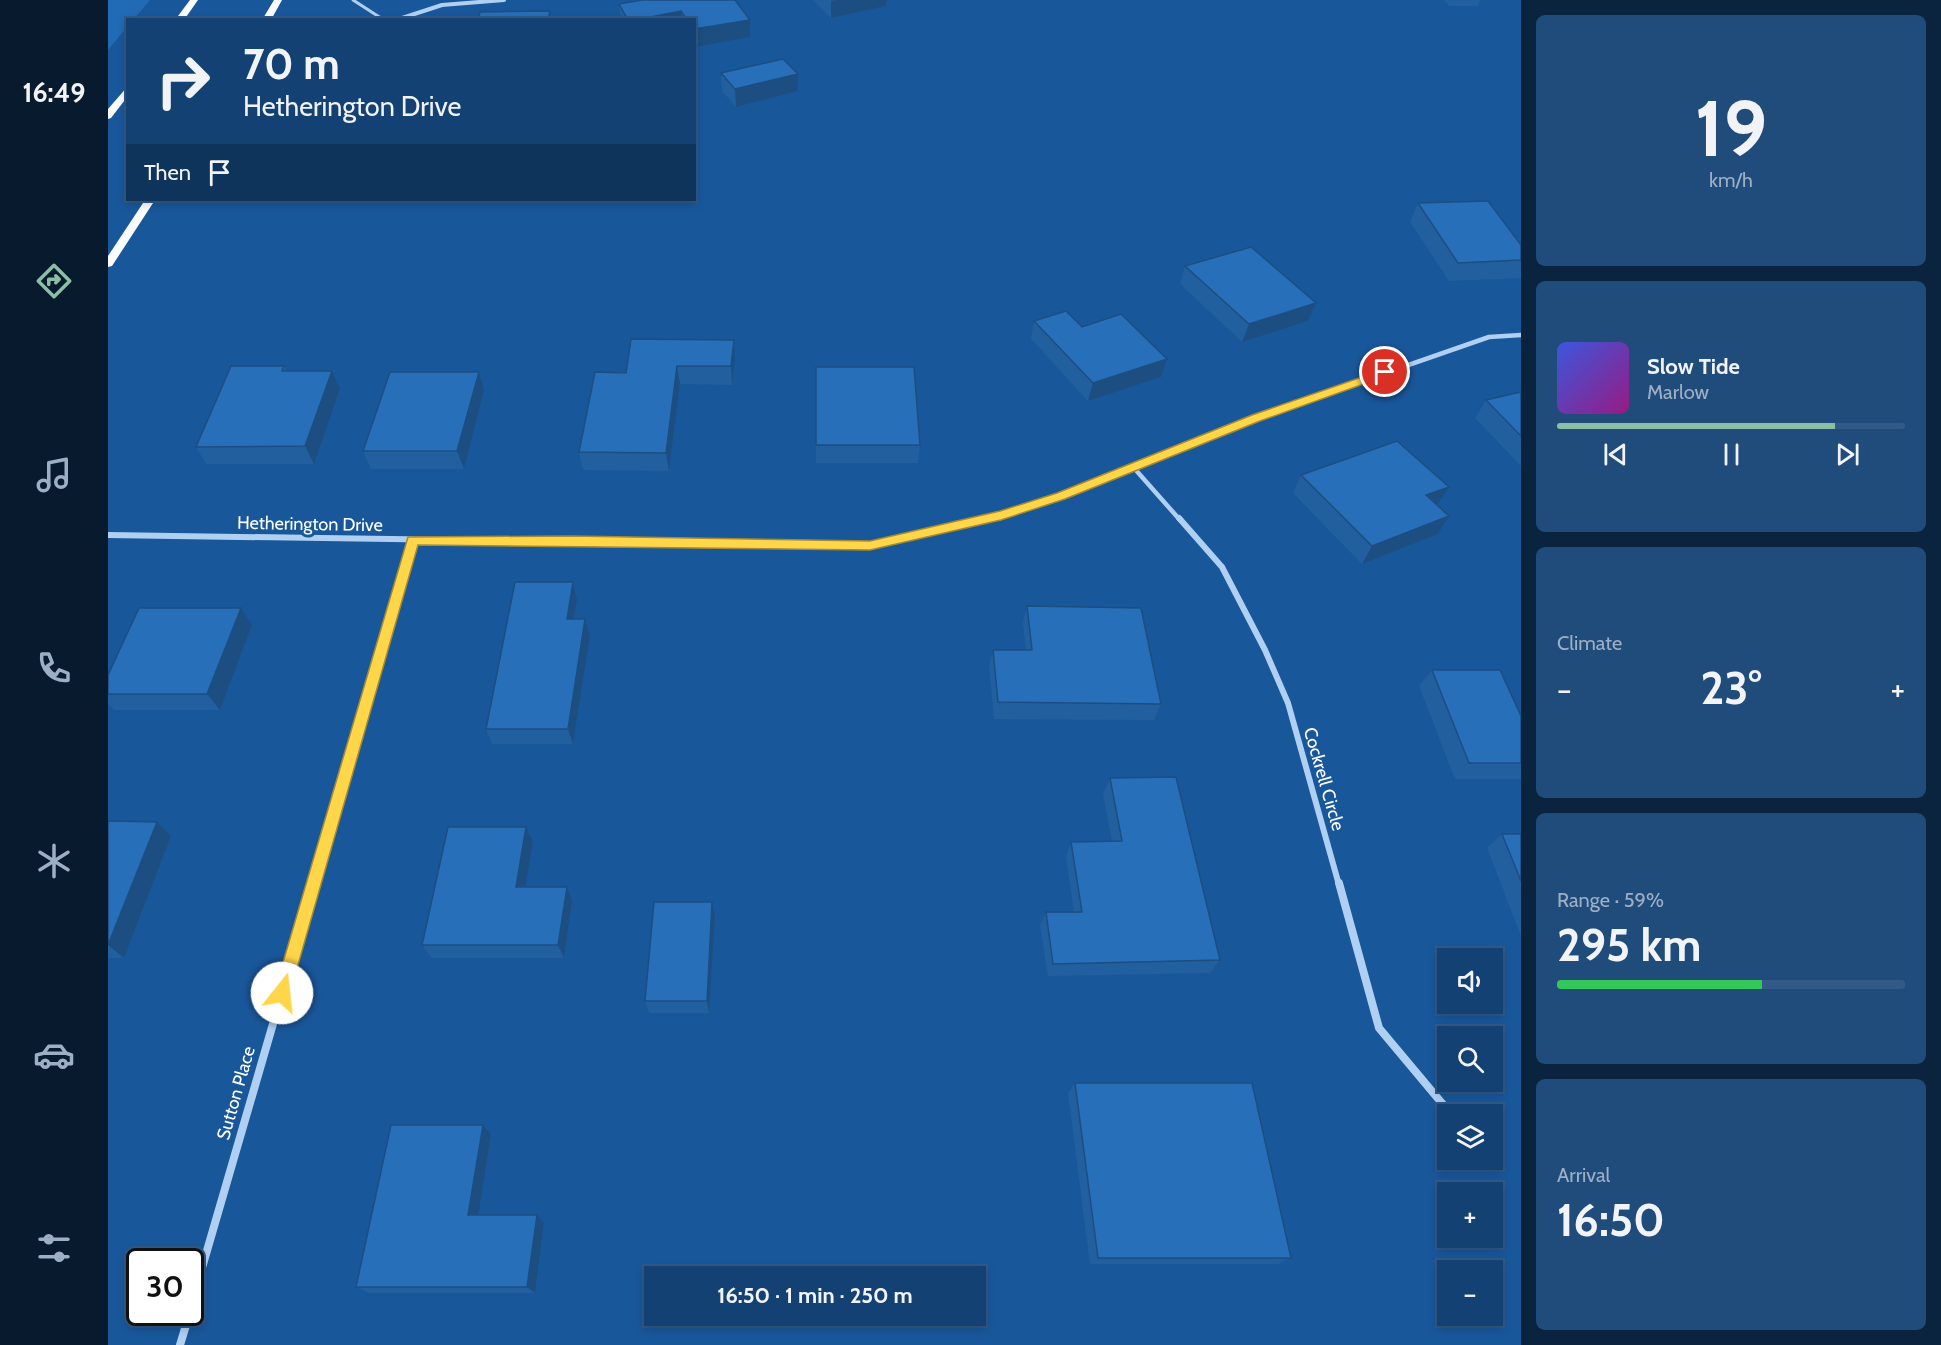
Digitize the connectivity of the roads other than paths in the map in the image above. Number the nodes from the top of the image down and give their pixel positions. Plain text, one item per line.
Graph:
1 (194, 0) edge
2 (278, 0) edge
3 (354, 0) edge
4 (504, 0) edge
5 (180, 18) edge
6 (267, 18) edge
7 (381, 18) edge
8 (402, 18) edge
9 (126, 92) edge
10 (108, 116) edge
11 (149, 201) edge
12 (108, 264) edge
13 (1521, 335) edge
14 (1134, 468) junction
15 (108, 535) edge
16 (413, 540) junction
17 (1443, 1104) edge
18 (204, 1263) edge
19 (186, 1326) edge
20 (180, 1345) edge

1 - 5 main road
2 - 6 main road
3 - 7 lane
4 - 8 street
9 - 10 main road
11 - 12 main road
13 - 14 street, Hetherington Drive
14 - 16 street, Hetherington Drive
14 - 17 street, Cockrell Circle
15 - 16 street, Hetherington Drive
16 - 18 street, Sutton Place
19 - 20 street, Sutton Place

